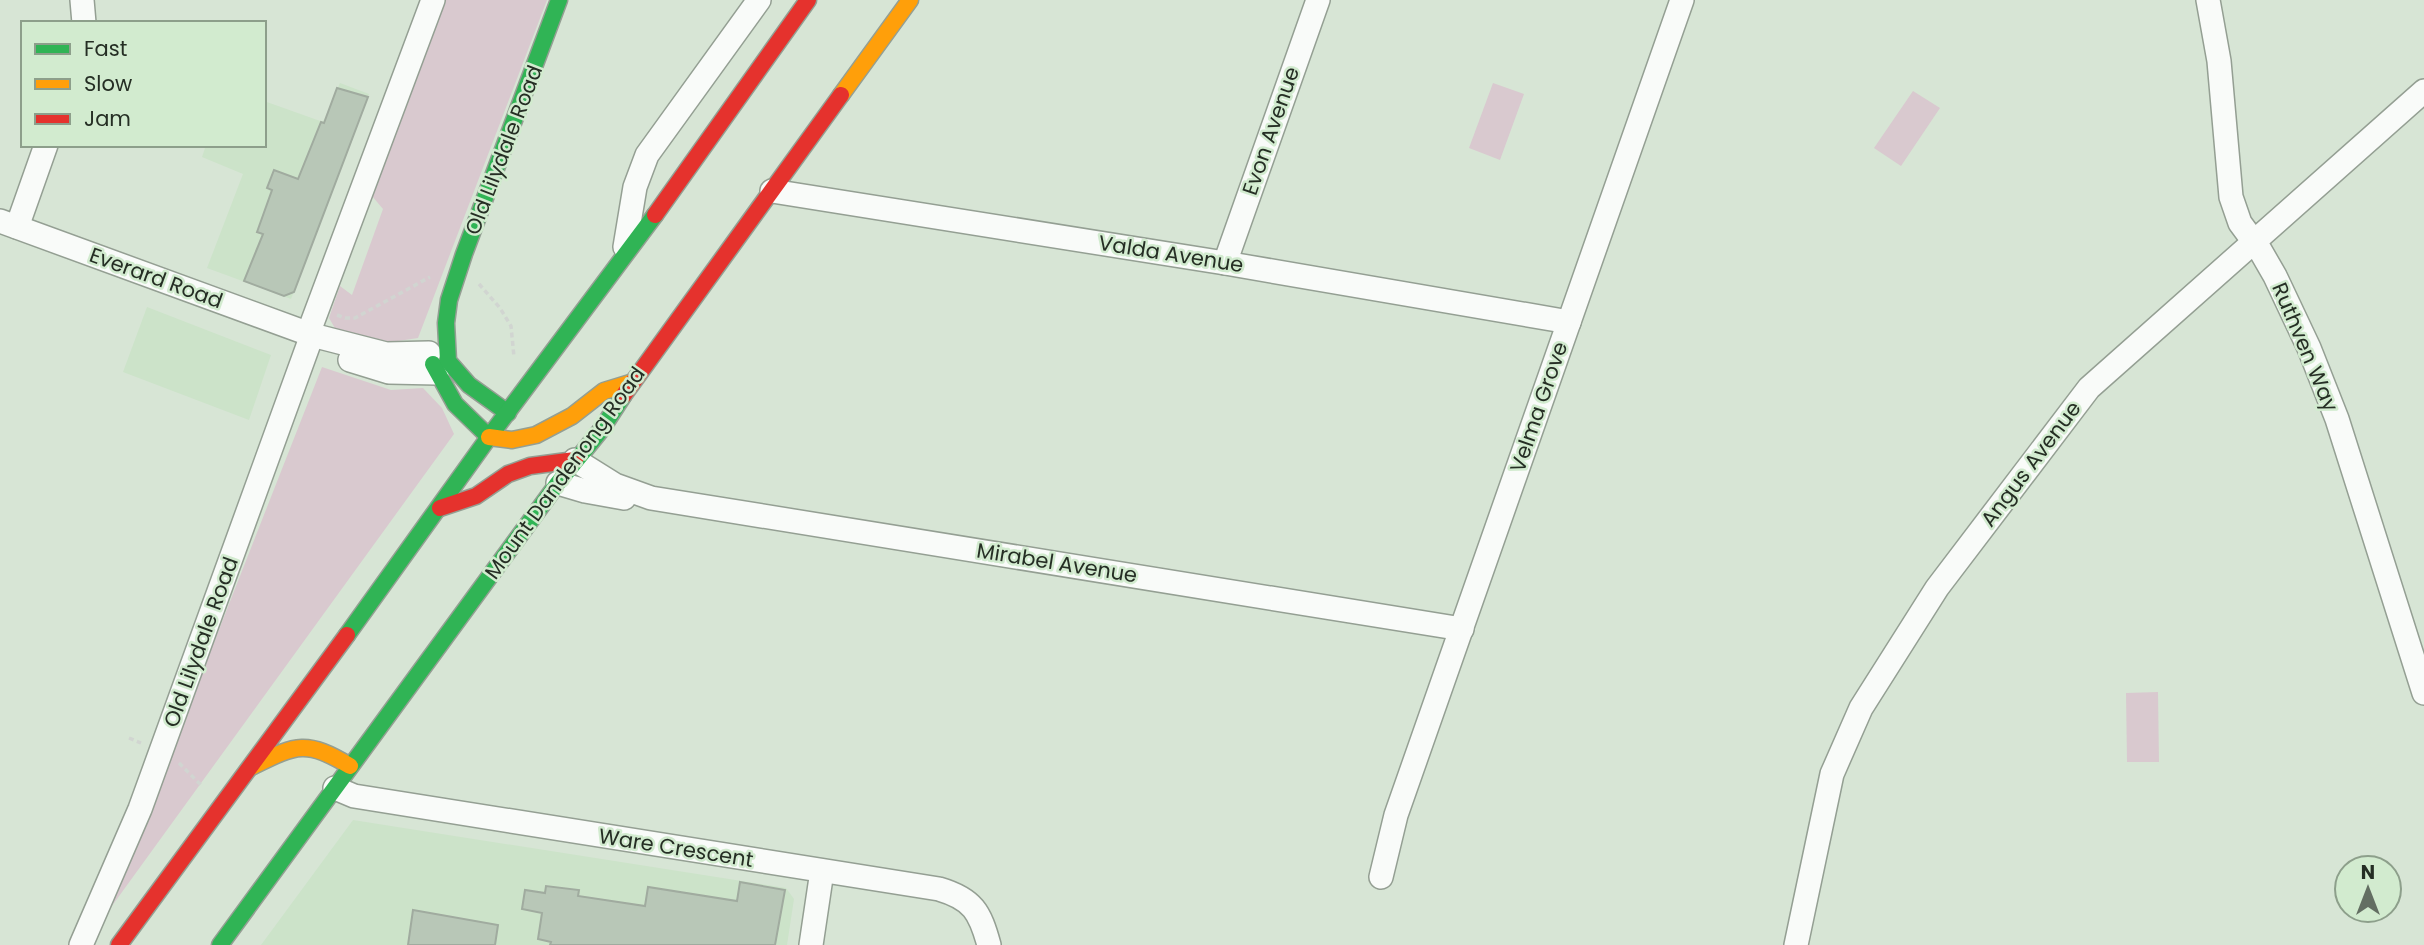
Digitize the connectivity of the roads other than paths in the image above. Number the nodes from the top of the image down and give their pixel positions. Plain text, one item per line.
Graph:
1 (82, 0) edge
2 (433, 0) edge
3 (559, 0) edge
4 (759, 0) edge
5 (808, 0) edge
6 (910, 0) edge
7 (1318, 0) edge
8 (1682, 0) edge
9 (2208, 0) edge
10 (84, 21) edge
11 (2424, 91) edge
12 (45, 147) edge
13 (772, 191) junction
14 (8, 224) edge
15 (2254, 244) junction
16 (623, 260) junction
17 (1224, 263) junction
18 (1569, 322) junction
19 (310, 335) junction
20 (438, 362) junction
21 (632, 383) junction
22 (508, 413) junction
23 (536, 435) junction
24 (489, 437) junction
25 (575, 460) junction
26 (530, 466) junction
27 (558, 483) junction
28 (651, 498) junction
29 (440, 508) junction
30 (1462, 629) junction
31 (2424, 693) edge
32 (350, 766) junction
33 (250, 768) junction
34 (335, 788) junction
35 (822, 872) junction
36 (1381, 877) dead end
37 (81, 945) edge
38 (119, 945) edge
39 (220, 945) edge
40 (811, 945) edge
41 (989, 945) edge
42 (1796, 945) edge

1 - 10 street
2 - 19 street, Old Lilydale Road
3 - 20 main road, Old Lilydale Road
4 - 16 street
5 - 16 main road
6 - 13 main road, Mount Dandenong Road
7 - 17 street, Evon Avenue
8 - 18 street, Velma Grove
9 - 15 street, Ruthven Way
11 - 15 street, Angus Avenue
12 - 14 street
13 - 17 street, Valda Avenue
13 - 21 main road, Mount Dandenong Road
14 - 19 street, Everard Road
15 - 31 street, Ruthven Way
15 - 42 street, Angus Avenue
16 - 22 main road
17 - 18 street, Valda Avenue
18 - 30 street, Velma Grove
19 - 20 street, Everard Road
19 - 37 street, Old Lilydale Road
20 - 22 main road
20 - 24 main road, Old Lilydale Road
21 - 23 main road
21 - 25 main road, Mount Dandenong Road
22 - 23 main road
22 - 24 main road
23 - 24 main road
23 - 25 main road
24 - 26 main road, Old Lilydale Road
24 - 29 main road
25 - 26 main road
25 - 27 main road, Mount Dandenong Road
25 - 28 street, Mirabel Avenue
26 - 27 main road, Old Lilydale Road
26 - 29 main road
27 - 28 street, Mirabel Avenue
27 - 32 main road, Mount Dandenong Road
28 - 30 street, Mirabel Avenue
29 - 33 main road
30 - 36 street, Velma Grove
32 - 33 main road
32 - 34 main road, Mount Dandenong Road
33 - 38 main road
34 - 35 street, Ware Crescent
34 - 39 main road, Mount Dandenong Road
35 - 40 street
35 - 41 street, Ware Crescent

